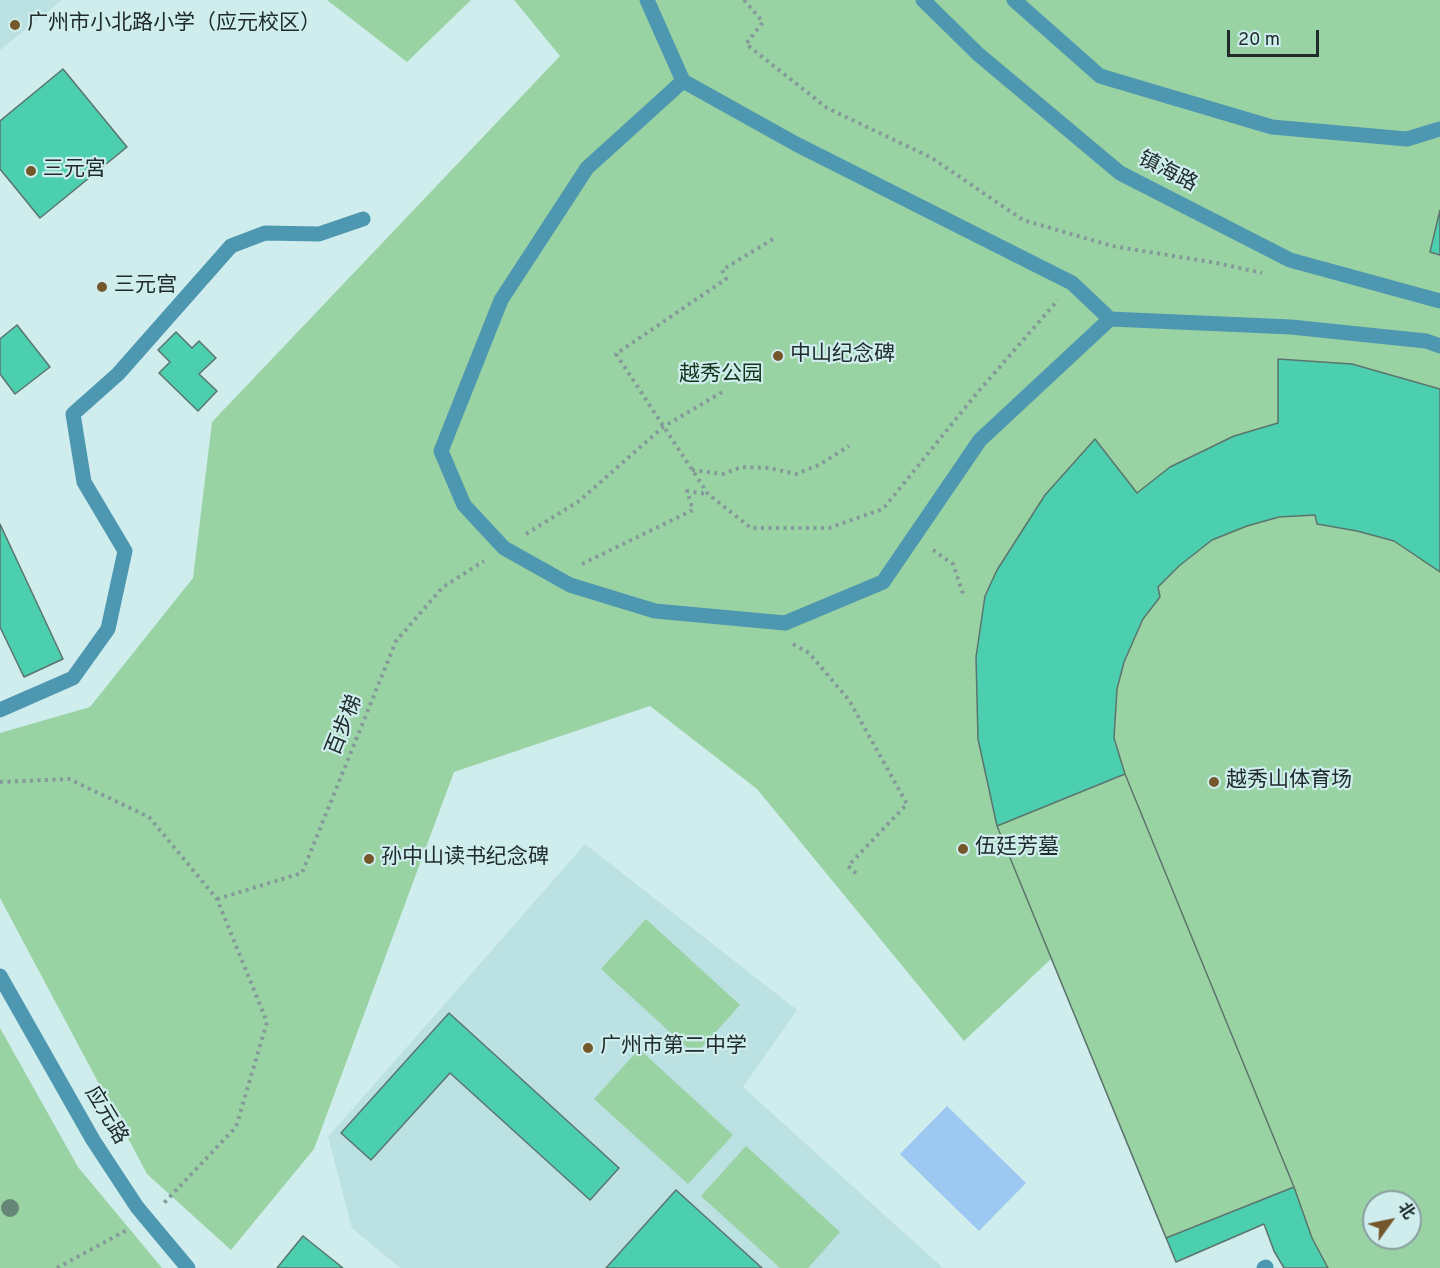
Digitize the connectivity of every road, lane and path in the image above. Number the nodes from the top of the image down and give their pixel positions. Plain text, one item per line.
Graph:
1 (647, 0) edge
2 (744, 0) edge
3 (923, 0) edge
4 (1014, 0) edge
5 (683, 81) junction
6 (1440, 129) edge
7 (363, 219) dead end
8 (773, 239) dead end
9 (1270, 275) dead end
10 (1072, 284) junction
11 (1440, 301) edge
12 (1110, 319) junction
13 (1440, 346) edge
14 (723, 391) dead end
15 (663, 427) junction
16 (849, 446) dead end
17 (692, 470) junction
18 (708, 494) junction
19 (914, 537) junction
20 (504, 548) junction
21 (570, 585) junction
22 (964, 597) dead end
23 (791, 643) dead end
24 (0, 710) edge
25 (0, 782) edge
26 (857, 874) dead end
27 (216, 899) junction
28 (0, 976) edge
29 (147, 1219) junction
30 (57, 1268) edge
31 (188, 1268) edge

1 - 5 street
2 - 9 path
3 - 11 street, 镇海路
4 - 6 street
5 - 10 street
5 - 20 street
7 - 24 street
8 - 15 path
10 - 12 street
10 - 18 path
12 - 13 street
12 - 19 street
14 - 15 path
15 - 17 path
15 - 20 path
16 - 17 path
17 - 18 path
18 - 21 path
19 - 21 street
19 - 22 path
20 - 21 street
20 - 27 path, 百步梯
23 - 26 path
25 - 27 path
27 - 29 path
28 - 29 street, 应元路
29 - 30 path
29 - 31 street, 应元路

